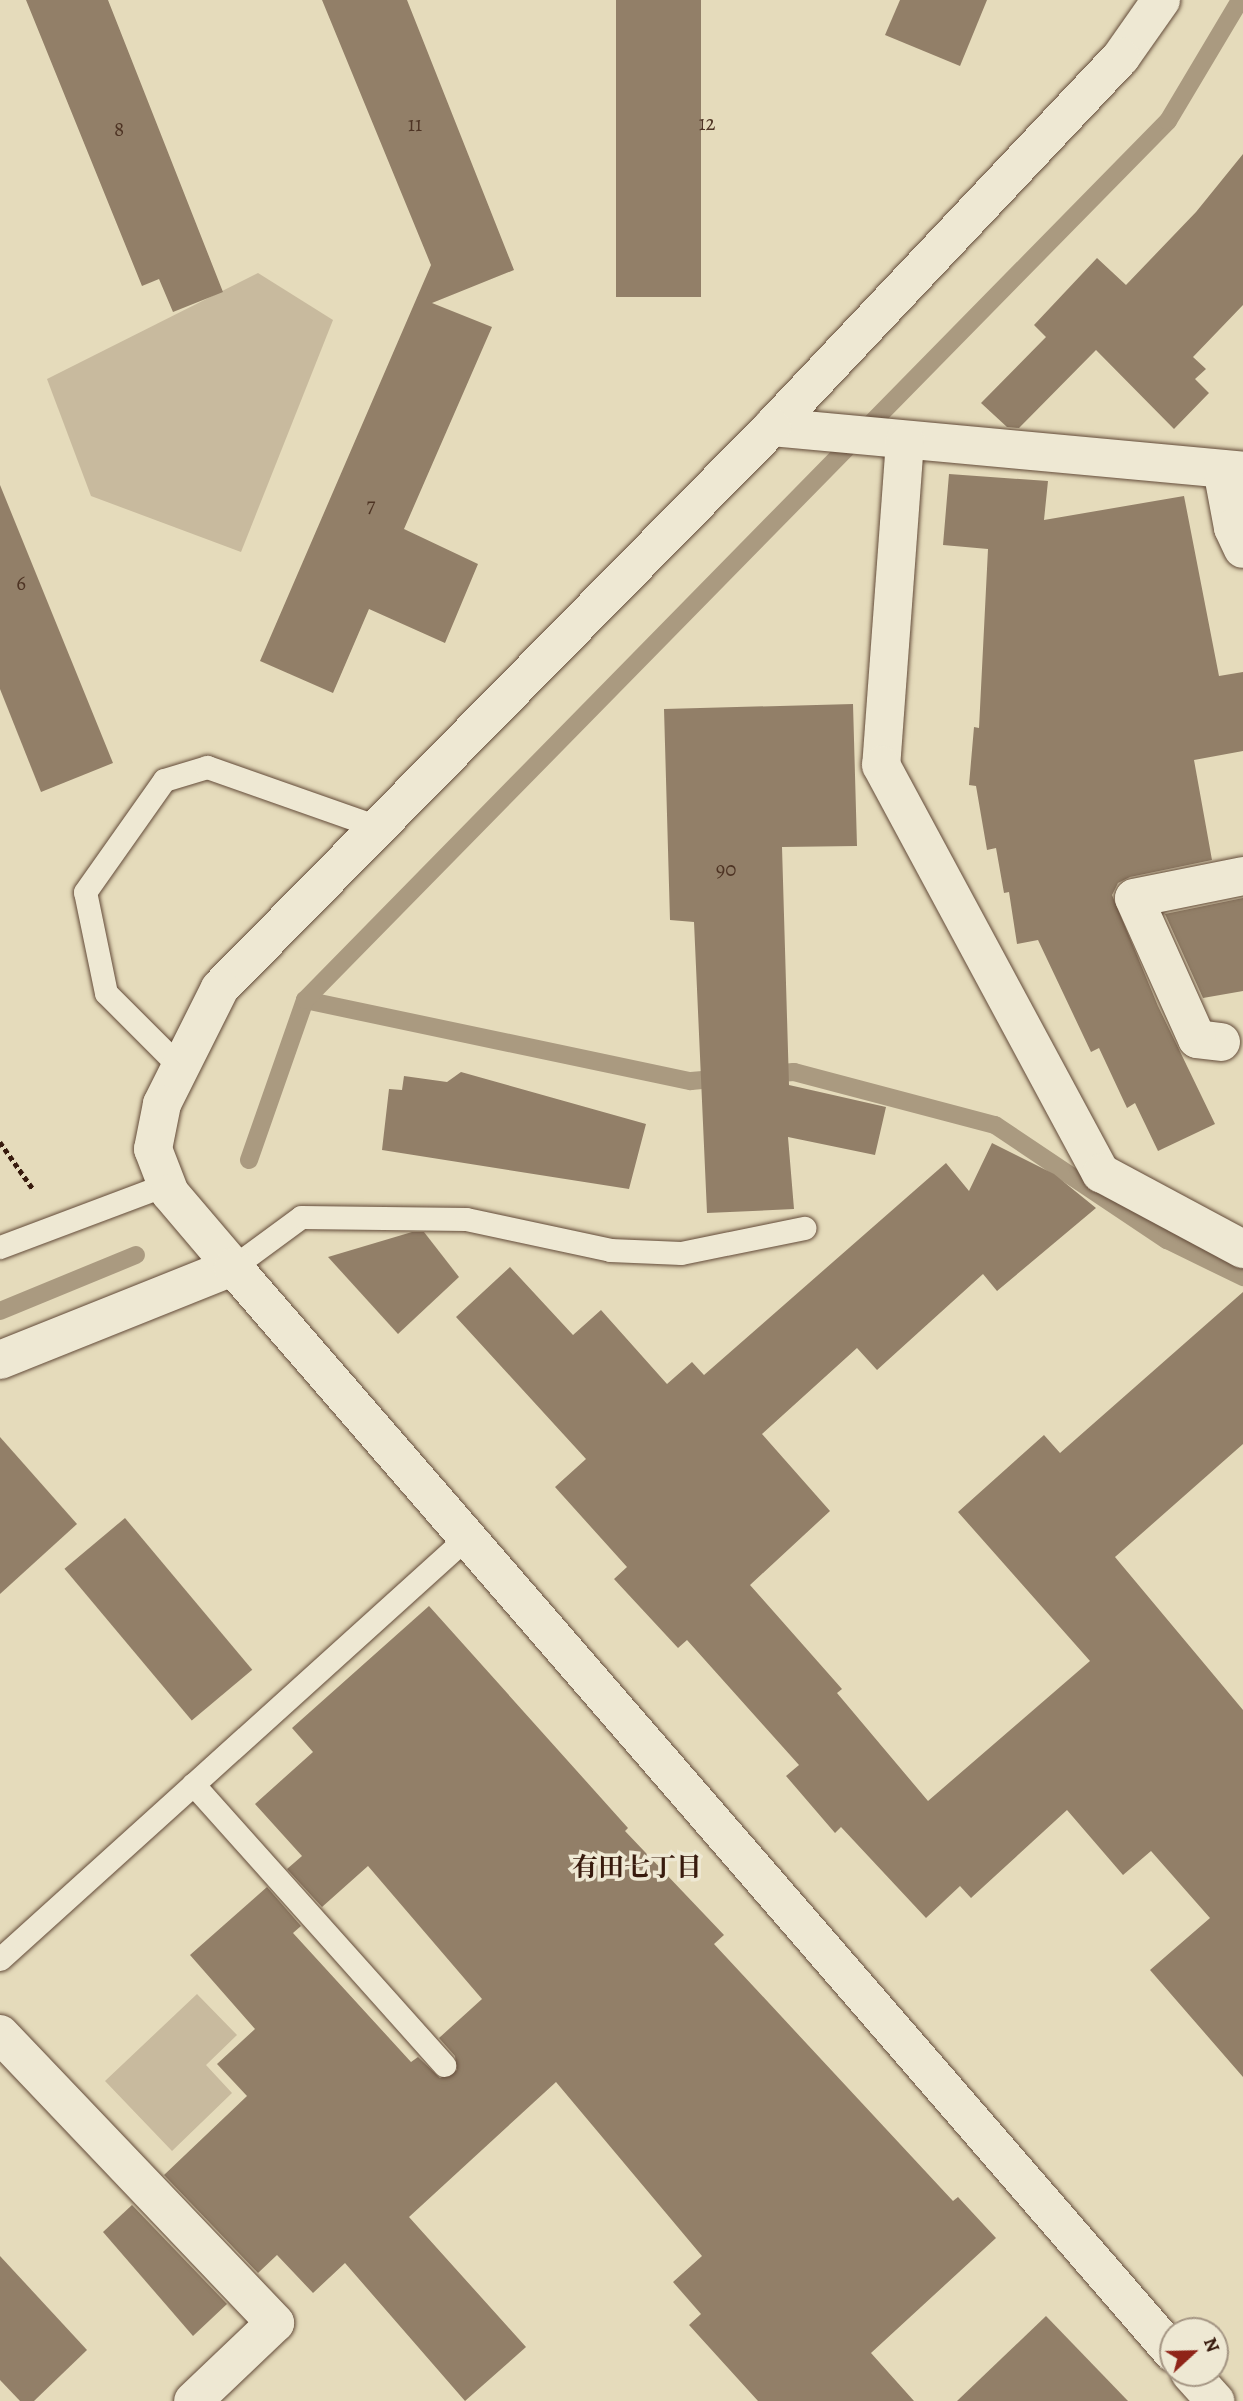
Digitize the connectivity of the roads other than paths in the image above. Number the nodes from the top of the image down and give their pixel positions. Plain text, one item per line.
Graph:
1 (1161, 0) edge
2 (772, 427) junction
3 (901, 440) junction
4 (1233, 470) edge
5 (1243, 549) edge
6 (375, 826) junction
7 (1243, 876) edge
8 (1221, 1042) dead end
9 (179, 1066) junction
10 (167, 1189) junction
11 (804, 1228) dead end
12 (0, 1247) edge
13 (1243, 1249) edge
14 (233, 1268) junction
15 (0, 1360) edge
16 (466, 1538) junction
17 (193, 1784) junction
18 (0, 1959) edge
19 (0, 2034) edge
20 (444, 2065) dead end
21 (1159, 2337) edge
22 (1202, 2387) edge
23 (193, 2401) edge
24 (1214, 2401) edge

1 - 2 street
2 - 3 street
2 - 6 street
3 - 4 street
3 - 13 street
4 - 5 street
6 - 9 street
6 - 9 lane
7 - 8 street
9 - 10 street
10 - 12 lane
10 - 14 street
11 - 14 lane
14 - 15 street
14 - 16 street
16 - 17 lane
16 - 21 street
17 - 18 lane
17 - 20 lane
19 - 23 street
22 - 24 street

